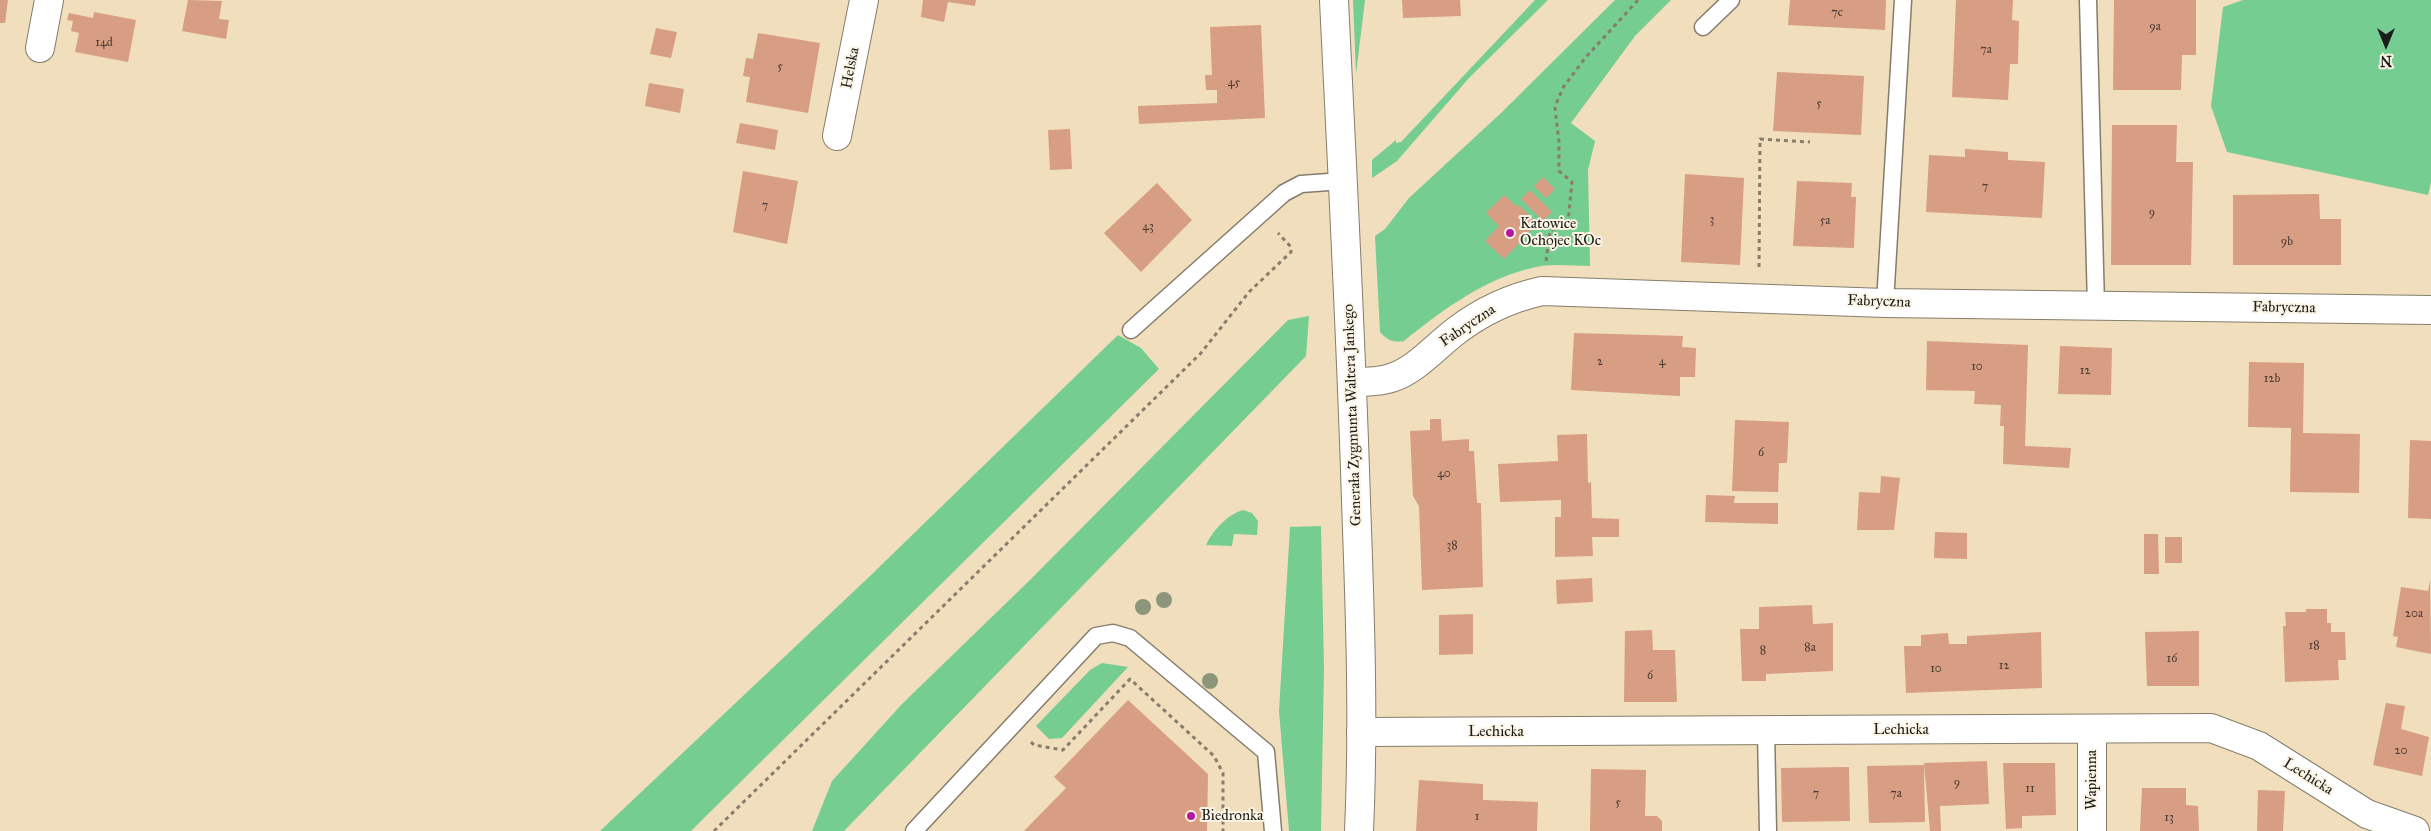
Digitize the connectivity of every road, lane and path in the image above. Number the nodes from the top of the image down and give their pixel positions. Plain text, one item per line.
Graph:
1 (49, 0) edge
2 (864, 0) edge
3 (1334, 0) edge
4 (1638, 0) edge
5 (1730, 0) edge
6 (1903, 0) edge
7 (2088, 0) edge
8 (1703, 27) dead end
9 (40, 48) dead end
10 (837, 136) dead end
11 (1810, 142) dead end
12 (1343, 181) junction
13 (1260, 215) junction
14 (1542, 291) junction
15 (1758, 297) junction
16 (1885, 303) junction
17 (2096, 306) junction
18 (2431, 310) edge
19 (1131, 330) dead end
20 (1352, 382) junction
21 (1012, 724) junction
22 (2092, 729) junction
23 (1766, 731) junction
24 (1361, 732) junction
25 (714, 831) edge
26 (914, 831) edge
27 (1223, 831) edge
28 (1273, 831) edge
29 (1359, 831) edge
30 (1768, 831) edge
31 (2092, 831) edge
32 (2414, 831) edge

1 - 9 street
2 - 10 street, Helska
3 - 12 street, Generała Zygmunta Waltera Jankego
4 - 14 path
5 - 8 lane
6 - 16 lane
7 - 17 lane
11 - 15 path
12 - 13 lane
12 - 20 street, Generała Zygmunta Waltera Jankego
13 - 19 lane
13 - 25 path
14 - 15 street, Fabryczna
14 - 20 street, Fabryczna
15 - 16 street, Fabryczna
16 - 17 street, Fabryczna
17 - 18 street, Fabryczna
20 - 24 street, Generała Zygmunta Waltera Jankego
21 - 26 lane
21 - 27 path
21 - 28 lane
22 - 23 street, Lechicka
22 - 31 street, Wapienna
22 - 32 street, Lechicka
23 - 24 street, Lechicka
23 - 30 lane
24 - 29 street, Generała Zygmunta Waltera Jankego

